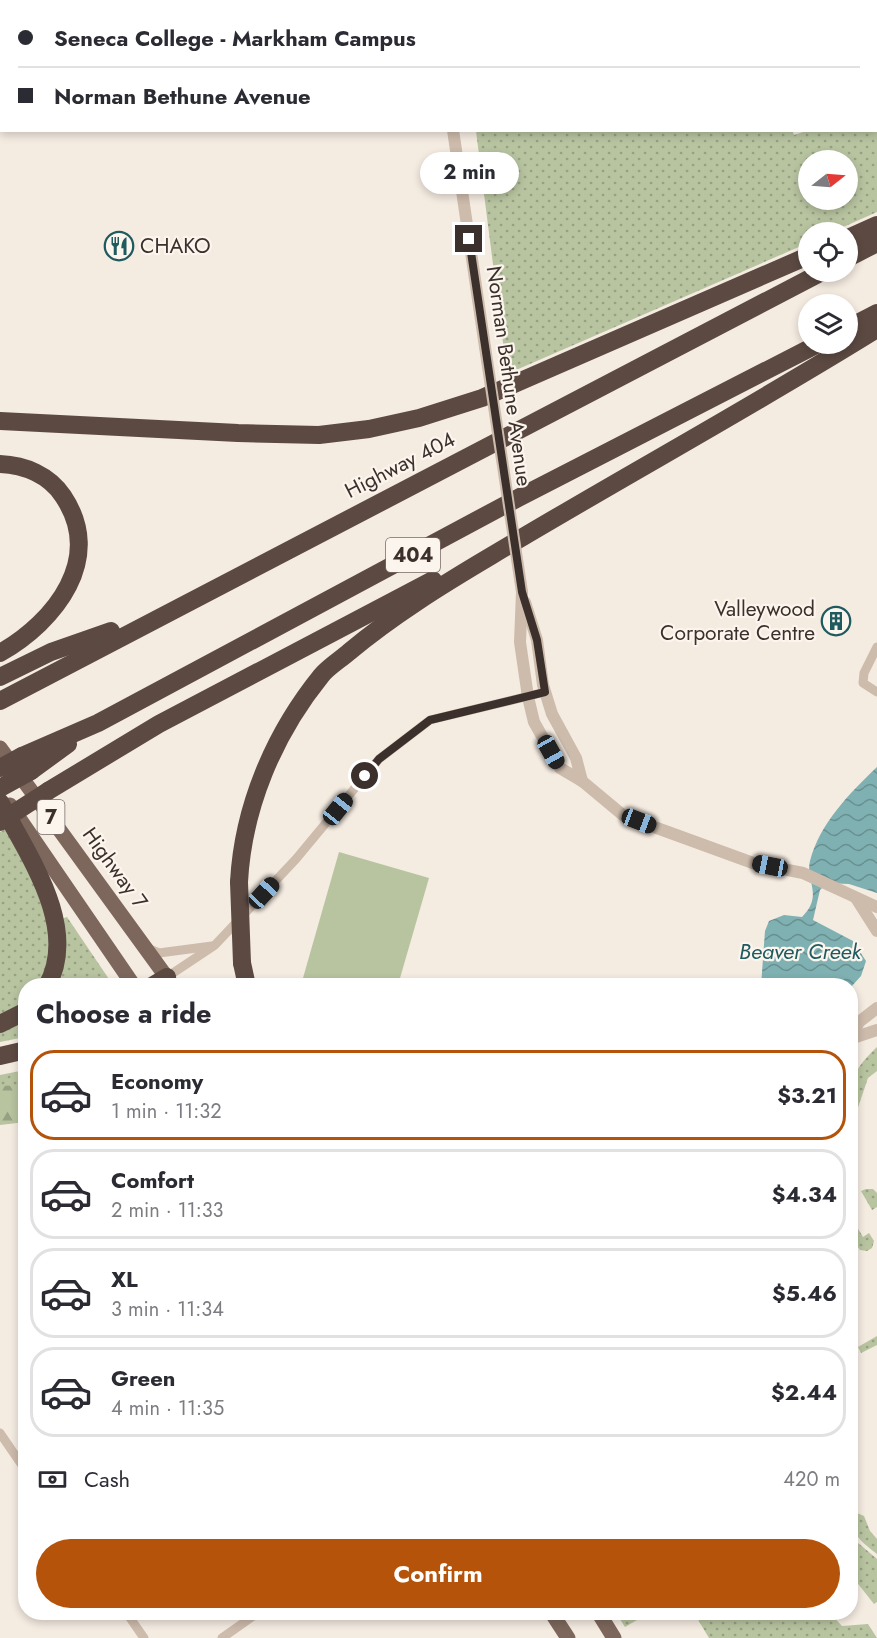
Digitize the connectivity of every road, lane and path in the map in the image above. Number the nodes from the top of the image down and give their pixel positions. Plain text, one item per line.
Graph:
1 (453, 132) edge
2 (877, 225) edge
3 (858, 234) edge
4 (877, 243) edge
5 (858, 253) edge
6 (798, 260) edge
7 (803, 282) edge
8 (877, 313) edge
9 (858, 323) edge
10 (877, 329) edge
11 (799, 354) edge
12 (0, 420) edge
13 (0, 464) edge
14 (569, 509) junction
15 (522, 592) junction
16 (167, 612) junction
17 (877, 647) edge
18 (0, 653) edge
19 (0, 677) edge
20 (545, 692) junction
21 (877, 692) edge
22 (528, 697) junction
23 (0, 701) edge
24 (0, 748) edge
25 (26, 764) junction
26 (0, 768) edge
27 (582, 781) junction
28 (0, 789) edge
29 (0, 802) edge
30 (0, 822) edge
31 (856, 897) junction
32 (877, 907) edge
33 (877, 931) edge
34 (215, 945) junction
35 (147, 948) junction
36 (51, 978) edge
37 (129, 978) edge
38 (162, 978) edge
39 (171, 978) edge
40 (245, 978) edge
41 (877, 1008) edge
42 (18, 1015) edge
43 (0, 1024) edge
44 (858, 1025) edge
45 (877, 1030) edge
46 (858, 1038) edge
47 (18, 1052) edge
48 (0, 1056) edge
49 (0, 1433) edge
50 (18, 1459) edge
51 (132, 1620) edge
52 (248, 1620) edge
53 (556, 1620) edge
54 (603, 1620) edge
55 (144, 1638) edge
56 (222, 1638) edge
57 (568, 1638) edge
58 (614, 1638) edge

1 - 15 street, Norman Bethune Avenue, bridge
2 - 3 highway
4 - 5 highway
6 - 12 highway
7 - 16 highway, Highway 404
8 - 9 highway
10 - 14 highway
11 - 25 highway, 404
13 - 18 highway
14 - 30 highway, bridge
14 - 40 highway, bridge
15 - 20 street, Norman Bethune Avenue
15 - 22 street, Norman Bethune Avenue
16 - 19 highway
16 - 23 highway, Highway 404
17 - 21 street
20 - 22 street
20 - 27 street, Norman Bethune Avenue
22 - 27 street, Norman Bethune Avenue
22 - 34 street
24 - 35 main road, Highway 7 / 7
25 - 26 highway, bridge
25 - 28 highway, bridge
27 - 31 street, Norman Bethune Avenue
28 - 37 main road, 7
29 - 36 highway
31 - 32 street, Norman Bethune Avenue
31 - 33 street
34 - 35 street
34 - 39 street
35 - 38 main road, Highway 7 / 7
41 - 44 street
42 - 43 highway
45 - 46 street
47 - 48 highway
49 - 50 street
51 - 55 street
52 - 56 street
53 - 57 main road
54 - 58 main road

